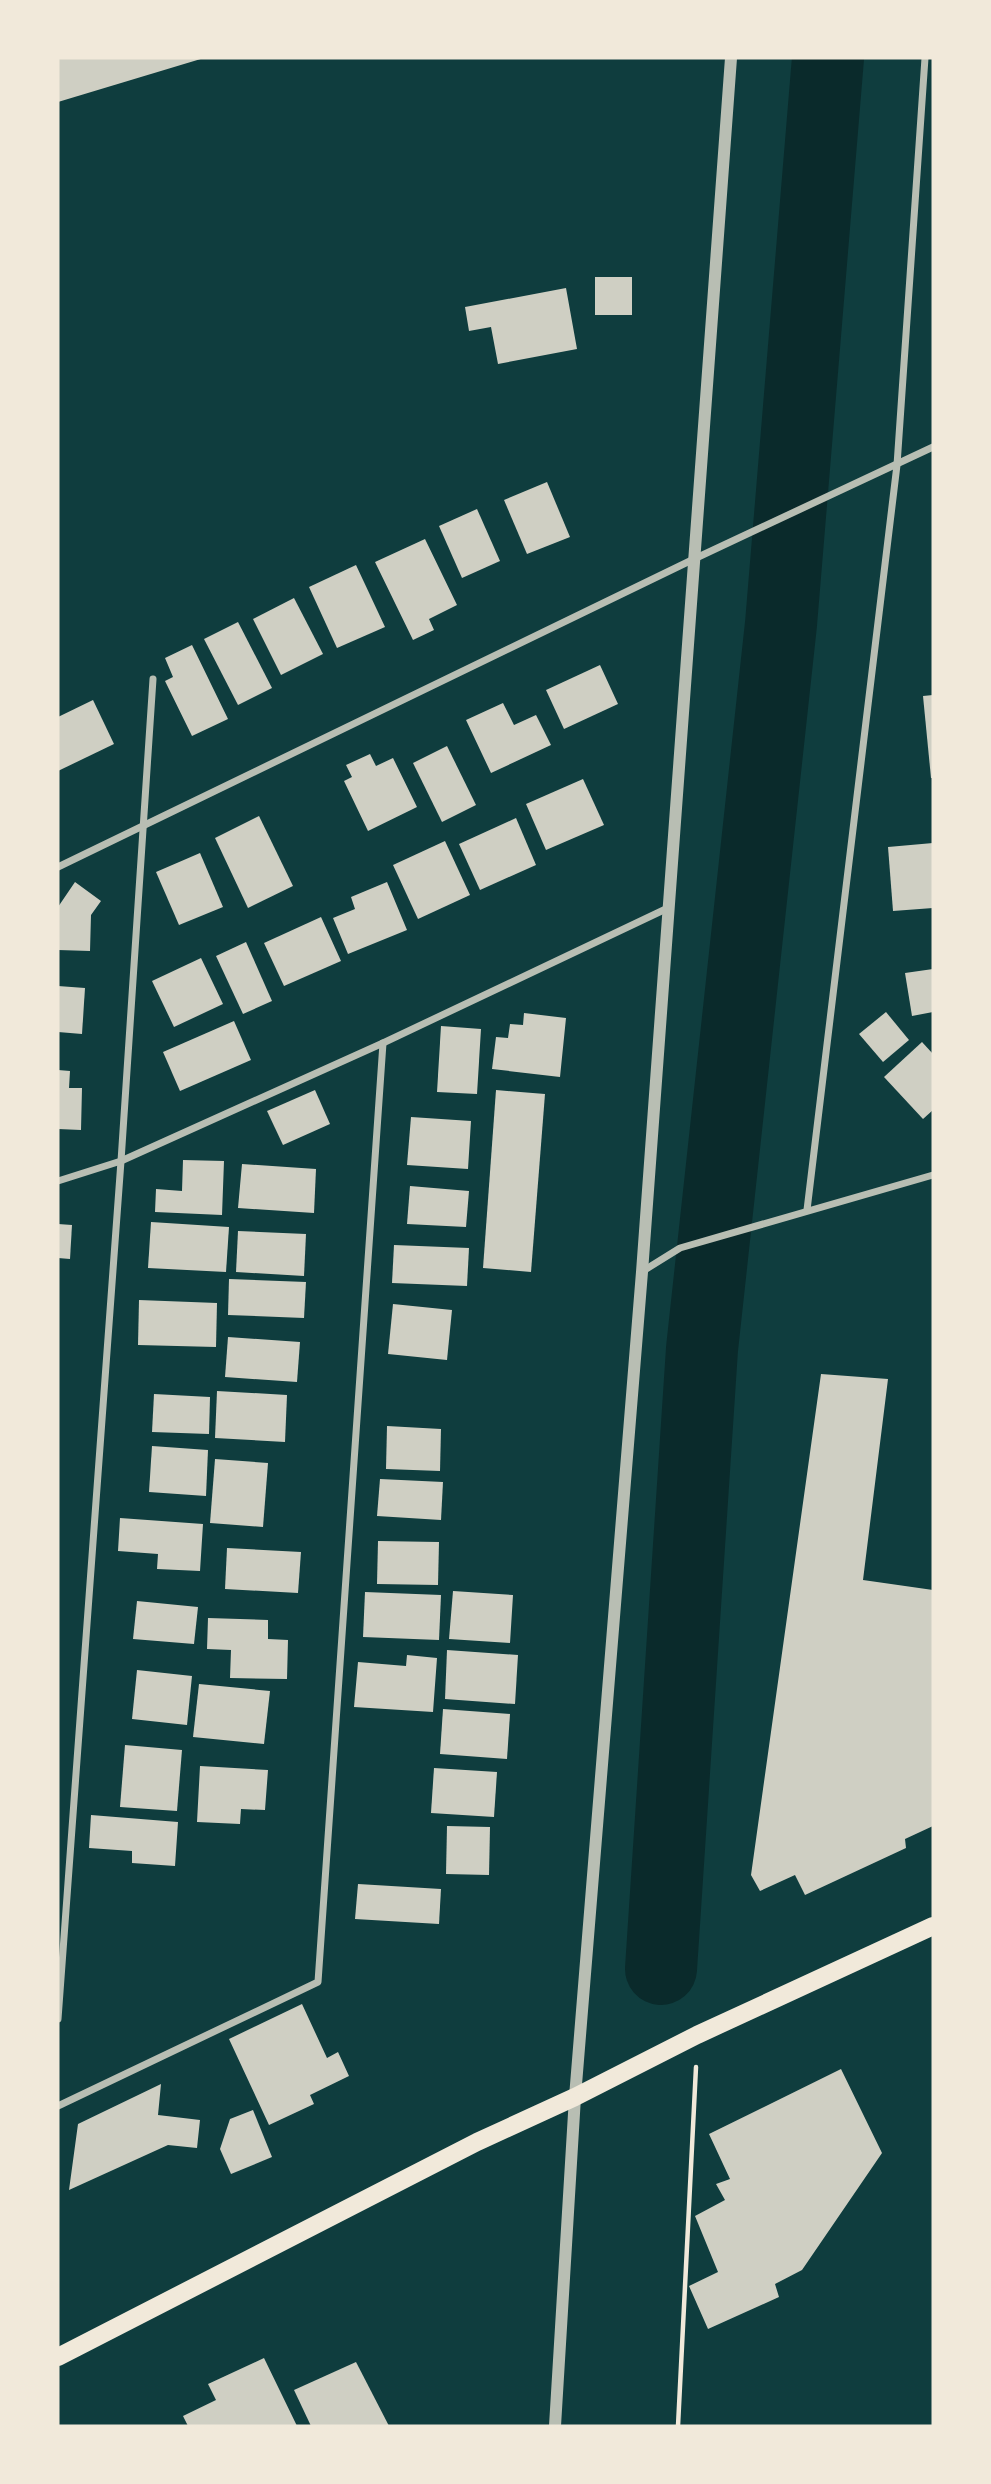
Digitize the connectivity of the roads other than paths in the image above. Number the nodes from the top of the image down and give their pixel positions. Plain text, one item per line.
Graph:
1 (731, 58) edge
2 (925, 58) edge
3 (933, 447) edge
4 (897, 465) junction
5 (694, 559) junction
6 (153, 679) dead end
7 (144, 825) junction
8 (58, 867) edge
9 (670, 907) junction
10 (383, 1043) junction
11 (121, 1161) junction
12 (933, 1175) edge
13 (58, 1181) edge
14 (807, 1210) junction
15 (642, 1272) junction
16 (933, 1926) edge
17 (58, 2020) edge
18 (575, 2097) junction
19 (58, 2106) edge
20 (58, 2357) edge
21 (555, 2426) edge

1 - 5 street
2 - 4 street
3 - 4 street
4 - 5 street
4 - 14 street
5 - 7 street
5 - 9 street
6 - 7 street
7 - 8 street
7 - 11 street
9 - 10 street
9 - 15 street
10 - 11 street
10 - 19 street
11 - 13 street
11 - 17 street
12 - 14 street
14 - 15 street
15 - 18 street
16 - 18 main road
18 - 20 main road
18 - 21 street

